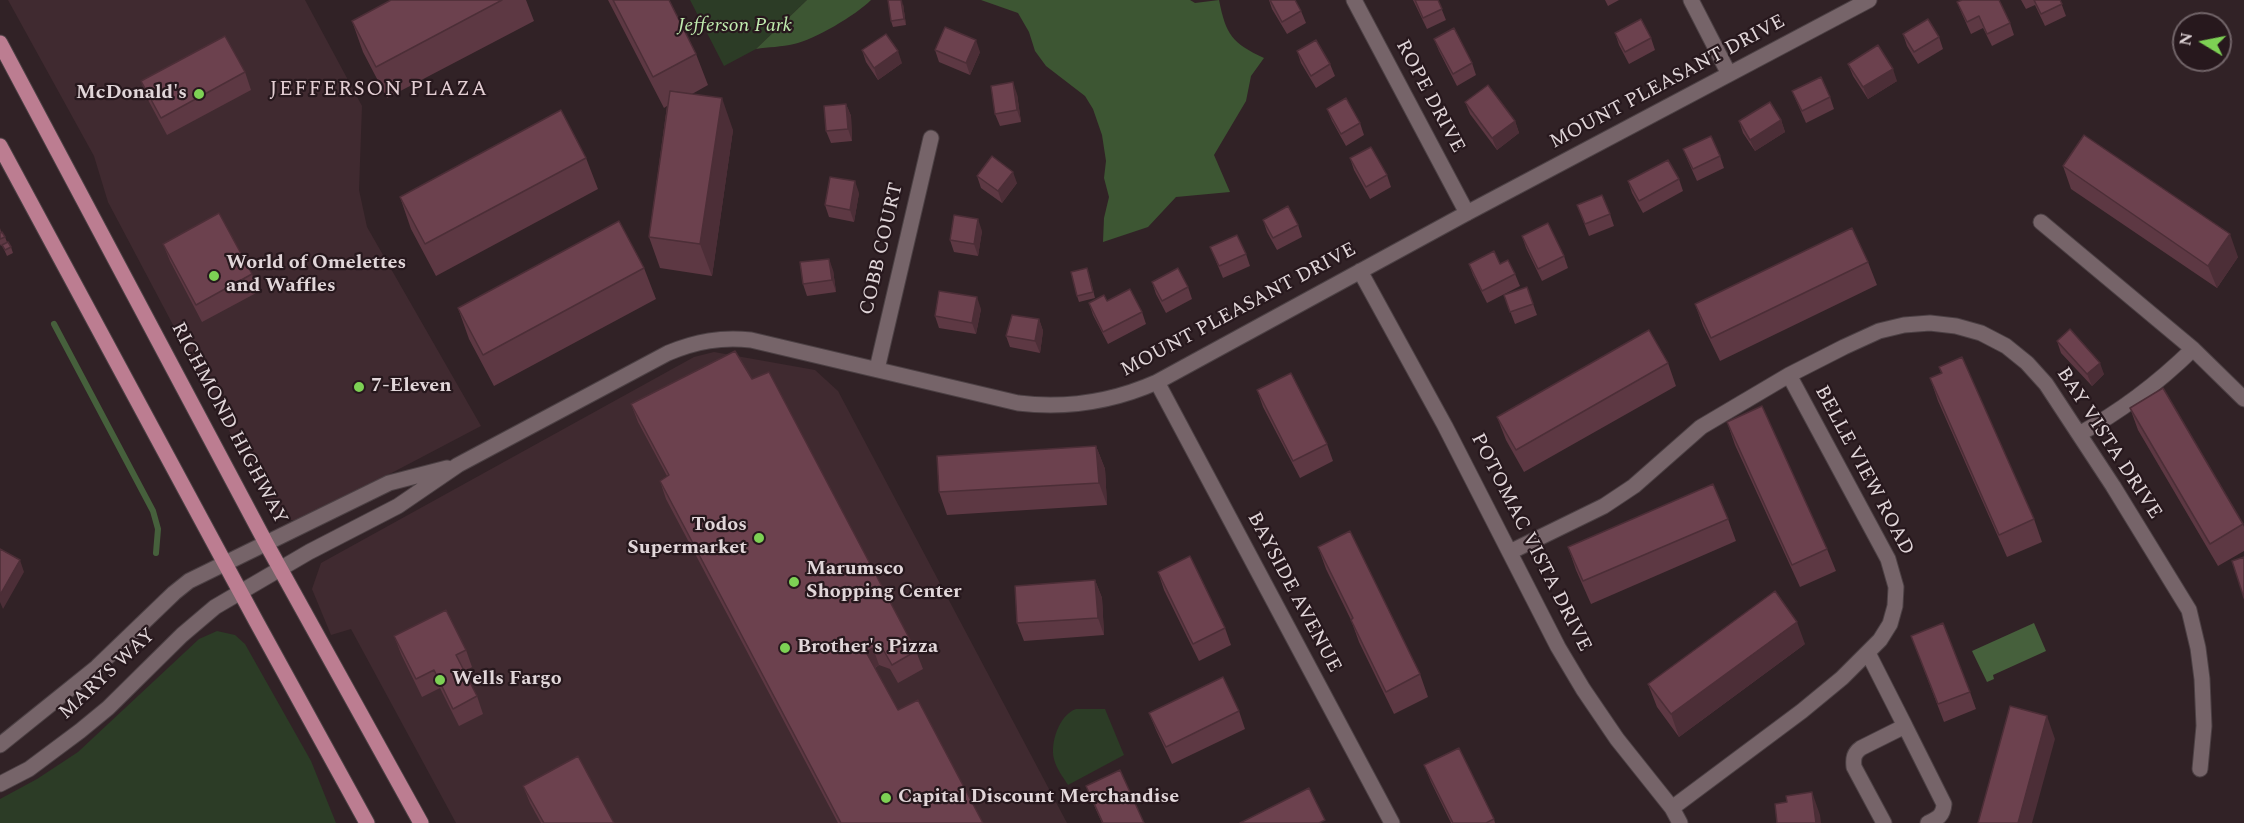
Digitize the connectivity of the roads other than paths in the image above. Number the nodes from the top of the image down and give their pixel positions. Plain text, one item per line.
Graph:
1 (1354, 0) edge
2 (1691, 0) edge
3 (1869, 0) edge
4 (0, 43) edge
5 (1729, 74) junction
6 (931, 138) dead end
7 (1, 148) edge
8 (1467, 213) junction
9 (2041, 222) dead end
10 (1360, 271) junction
11 (2193, 349) junction
12 (877, 369) junction
13 (1789, 375) junction
14 (1157, 382) junction
15 (2244, 399) edge
16 (2079, 434) junction
17 (458, 465) junction
18 (267, 545) junction
19 (1510, 552) junction
20 (225, 563) junction
21 (281, 569) junction
22 (241, 591) junction
23 (1868, 652) junction
24 (1905, 726) junction
25 (0, 745) edge
26 (2200, 769) dead end
27 (0, 784) edge
28 (1671, 808) junction
29 (367, 823) edge
30 (421, 823) edge
31 (1392, 823) edge
32 (1680, 823) edge
33 (1884, 823) edge
34 (1928, 823) edge

1 - 8 street, ROPE DRIVE
2 - 5 street
3 - 5 street, MOUNT PLEASANT DRIVE
4 - 18 main road, RICHMOND HIGHWAY
5 - 8 street, MOUNT PLEASANT DRIVE
6 - 12 street, COBB COURT
7 - 20 main road
8 - 10 street, MOUNT PLEASANT DRIVE
9 - 11 street
10 - 14 street, MOUNT PLEASANT DRIVE
10 - 19 street, POTOMAC VISTA DRIVE
11 - 15 street
11 - 16 street
12 - 14 street, MOUNT PLEASANT DRIVE
12 - 17 street, MOUNT PLEASANT DRIVE
13 - 16 street, BAY VISTA DRIVE
13 - 19 street, BAY VISTA DRIVE
13 - 23 street, BELLE VIEW ROAD
14 - 31 street, BAYSIDE AVENUE
16 - 26 street, BAY VISTA DRIVE
17 - 18 street, MOUNT PLEASANT DRIVE
17 - 21 street, MOUNT PLEASANT DRIVE
18 - 20 street, MOUNT PLEASANT DRIVE
18 - 21 main road, RICHMOND HIGHWAY
19 - 28 street, POTOMAC VISTA DRIVE
20 - 22 main road
20 - 25 street, MARYS WAY
21 - 22 street, MOUNT PLEASANT DRIVE
21 - 30 main road, RICHMOND HIGHWAY
22 - 27 street, MARYS WAY
22 - 29 main road
23 - 24 street
23 - 28 street, BELLE VIEW ROAD
24 - 33 street
24 - 34 street
28 - 32 street, POTOMAC VISTA DRIVE

